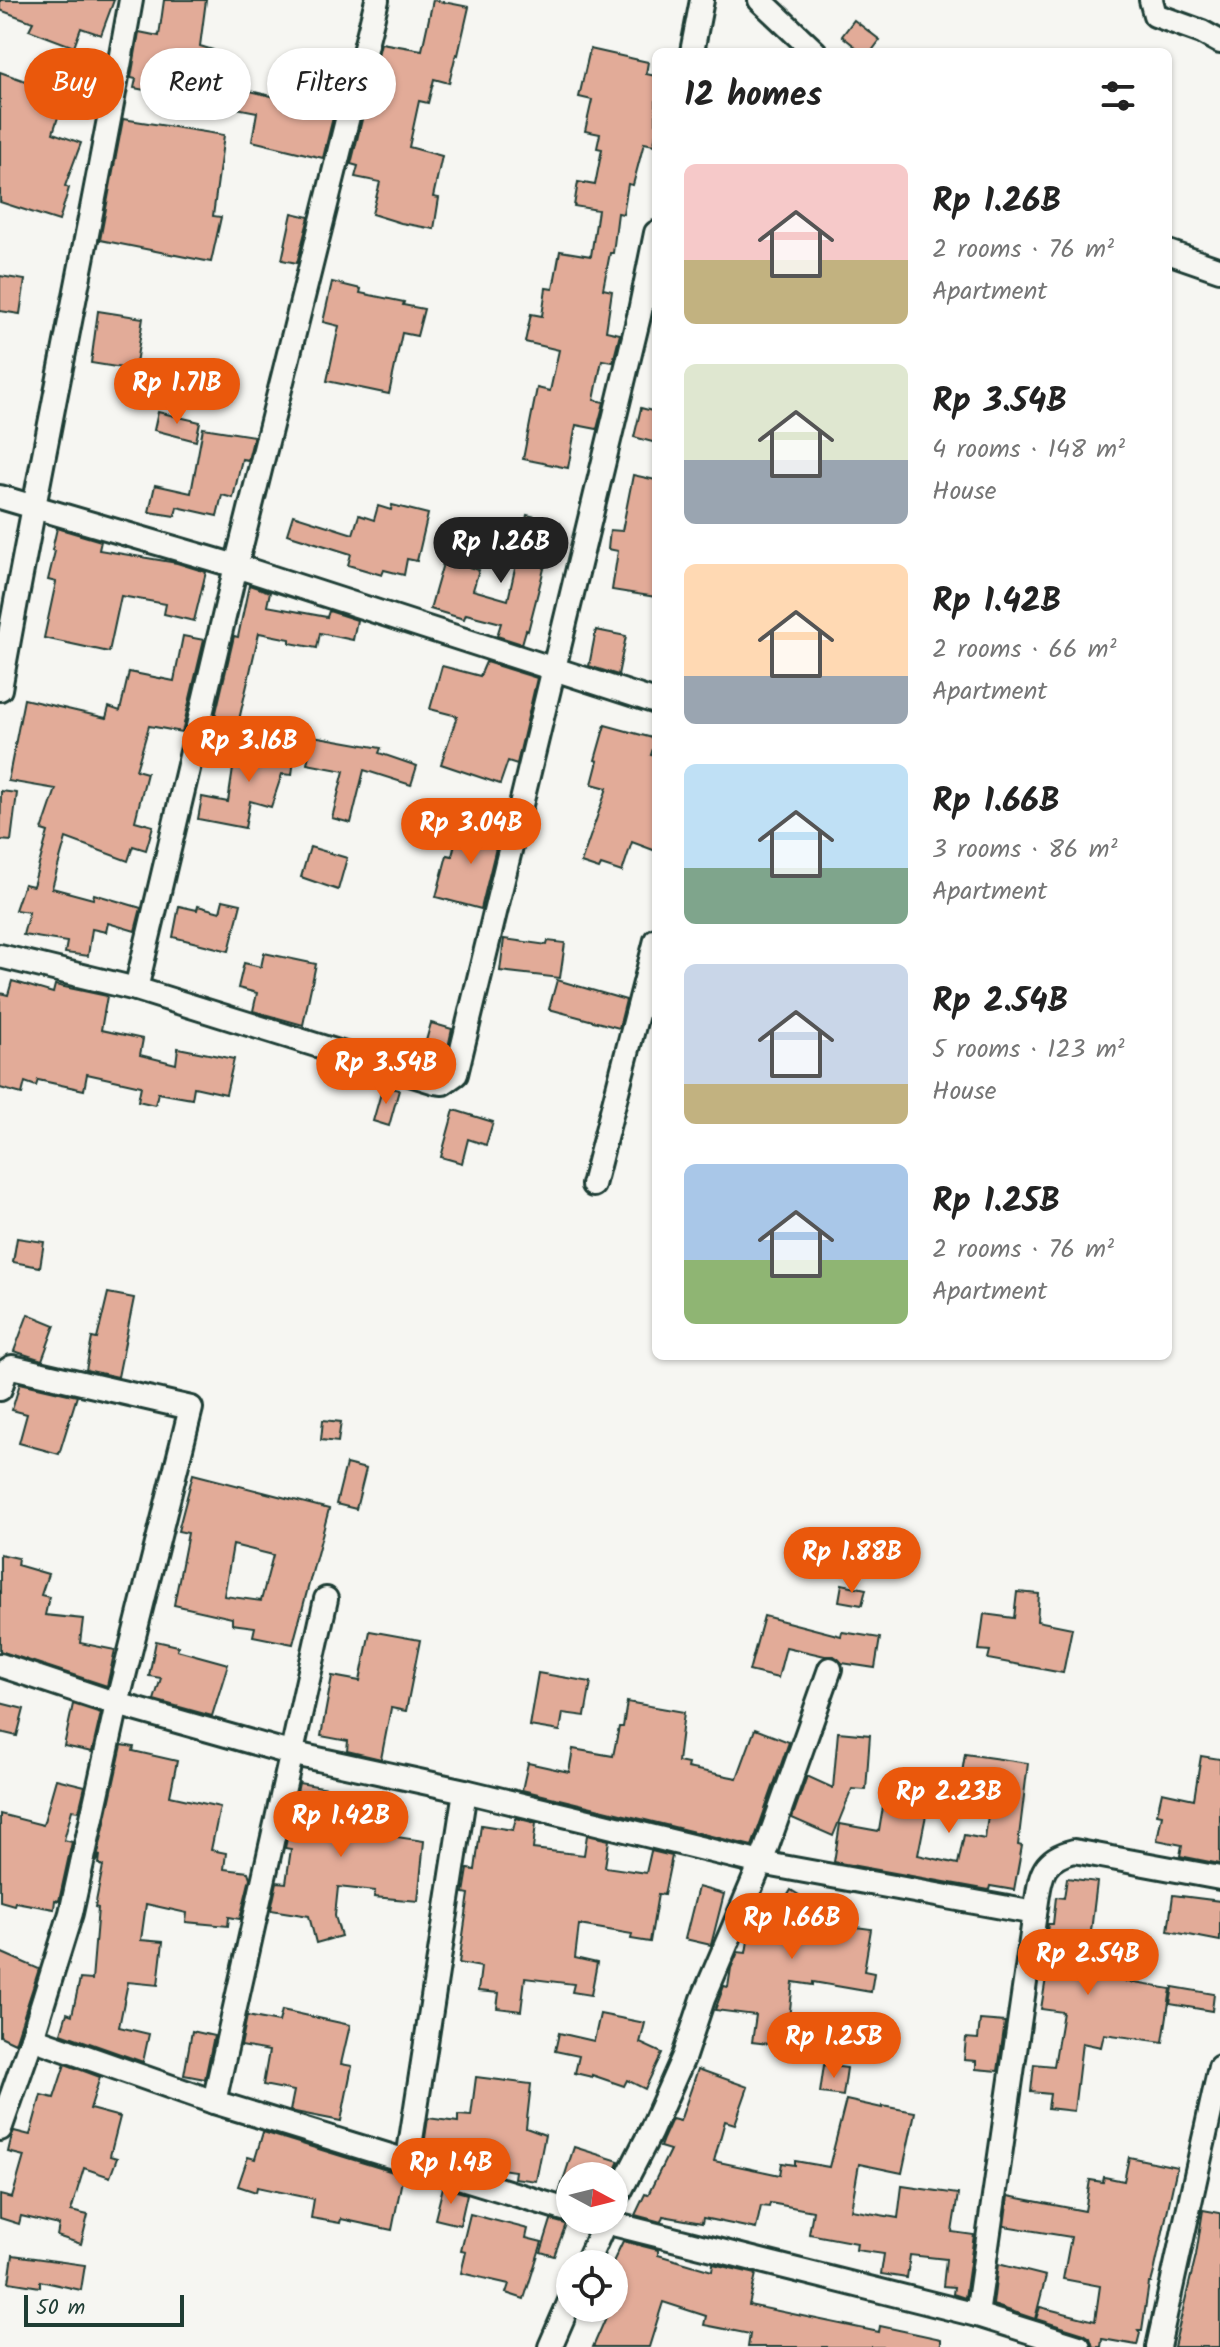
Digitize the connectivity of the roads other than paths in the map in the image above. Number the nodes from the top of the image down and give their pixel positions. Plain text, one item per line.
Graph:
1 (131, 0) edge
2 (377, 0) edge
3 (702, 0) edge
4 (760, 0) edge
5 (1151, 0) edge
6 (1220, 42) edge
7 (693, 48) edge
8 (811, 48) edge
9 (652, 253) edge
10 (1172, 253) edge
11 (1220, 270) edge
12 (0, 497) edge
13 (33, 507) junction
14 (236, 566) junction
15 (554, 670) junction
16 (0, 689) edge
17 (652, 701) edge
18 (0, 956) edge
19 (652, 956) edge
20 (136, 989) junction
21 (593, 1185) dead end
22 (0, 1389) edge
23 (326, 1599) dead end
24 (0, 1665) edge
25 (830, 1669) dead end
26 (117, 1704) junction
27 (290, 1753) junction
28 (465, 1791) junction
29 (761, 1863) junction
30 (1220, 1878) edge
31 (1035, 1913) junction
32 (32, 2038) junction
33 (1220, 2067) edge
34 (8, 2073) edge
35 (214, 2102) junction
36 (0, 2129) edge
37 (408, 2159) junction
38 (628, 2174) edge
39 (556, 2207) edge
40 (628, 2222) edge
41 (977, 2315) junction
42 (561, 2322) edge
43 (550, 2347) edge
44 (1079, 2347) edge
45 (1158, 2347) edge

1 - 13 street
2 - 14 street
3 - 7 street
4 - 8 street
5 - 6 street
9 - 15 street
10 - 11 street
12 - 13 street
13 - 14 street
13 - 16 street
14 - 15 street
14 - 20 street
15 - 17 street
15 - 20 street
18 - 20 street
19 - 21 street
22 - 26 street
23 - 27 street
24 - 26 street
25 - 29 street
26 - 27 street
26 - 32 street
27 - 28 street
27 - 35 street
28 - 29 street
28 - 37 street
29 - 31 street
29 - 38 street
30 - 31 street
31 - 41 street
32 - 34 street
32 - 35 street
33 - 45 street
34 - 36 street
35 - 37 street
37 - 39 street
40 - 41 street
41 - 44 street
42 - 43 street

